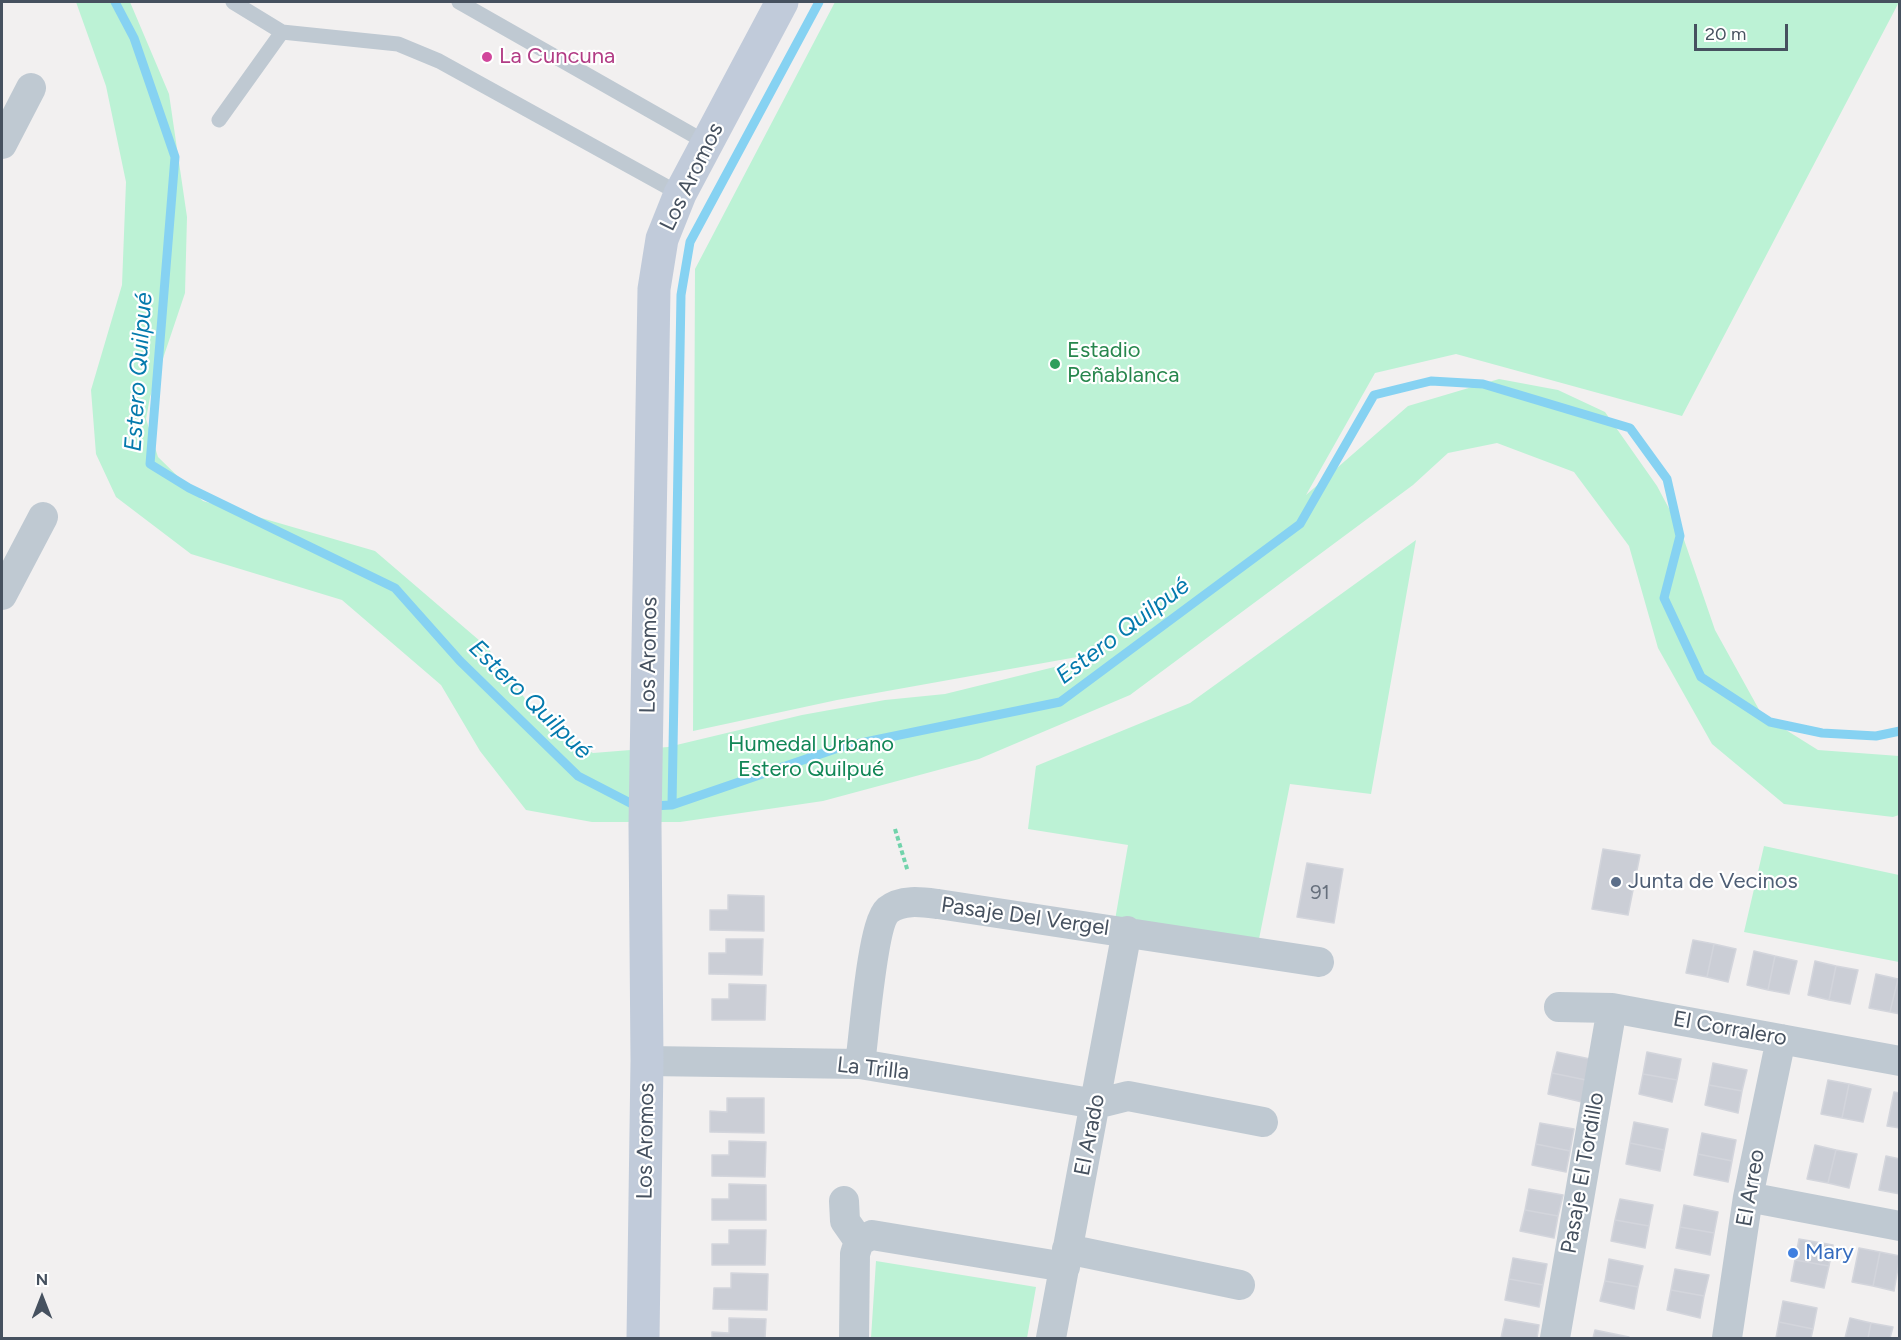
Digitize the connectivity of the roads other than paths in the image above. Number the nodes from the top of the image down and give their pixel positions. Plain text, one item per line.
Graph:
1 (233, 2) edge
2 (459, 2) edge
3 (782, 2) edge
4 (282, 32) junction
5 (31, 88) dead end
6 (219, 120) dead end
7 (707, 143) junction
8 (2, 144) edge
9 (680, 194) junction
10 (43, 517) dead end
11 (2, 595) edge
12 (1127, 931) junction
13 (1319, 962) dead end
14 (1559, 1008) dead end
15 (1612, 1008) junction
16 (1781, 1039) junction
17 (647, 1061) junction
18 (1899, 1061) edge
19 (860, 1064) junction
20 (1096, 1104) junction
21 (1263, 1122) dead end
22 (1748, 1197) junction
23 (844, 1201) dead end
24 (1899, 1226) edge
25 (859, 1241) junction
26 (1066, 1258) junction
27 (1240, 1285) dead end
28 (643, 1338) edge
29 (854, 1338) edge
30 (1051, 1338) edge
31 (1555, 1338) edge
32 (1727, 1338) edge

1 - 4 lane
2 - 7 lane
3 - 7 street, Los Aromos
4 - 6 lane
4 - 9 lane
5 - 8 street
7 - 9 street, Los Aromos
9 - 17 street, Los Aromos
10 - 11 street
12 - 13 street, Pasaje Del Vergel
12 - 19 street, Pasaje Del Vergel
12 - 20 street, El Arado
14 - 15 street, El Corralero
15 - 16 street, El Corralero
15 - 31 street, Pasaje El Tordillo
16 - 18 street, El Corralero
16 - 22 street, El Arreo
17 - 19 street, La Trilla
17 - 28 street, Los Aromos
19 - 20 street, La Trilla
20 - 21 street
20 - 26 street, El Arado
22 - 24 street
22 - 32 street, El Arreo
23 - 25 street
25 - 26 street
25 - 29 street
26 - 27 street
26 - 30 street, El Arado

